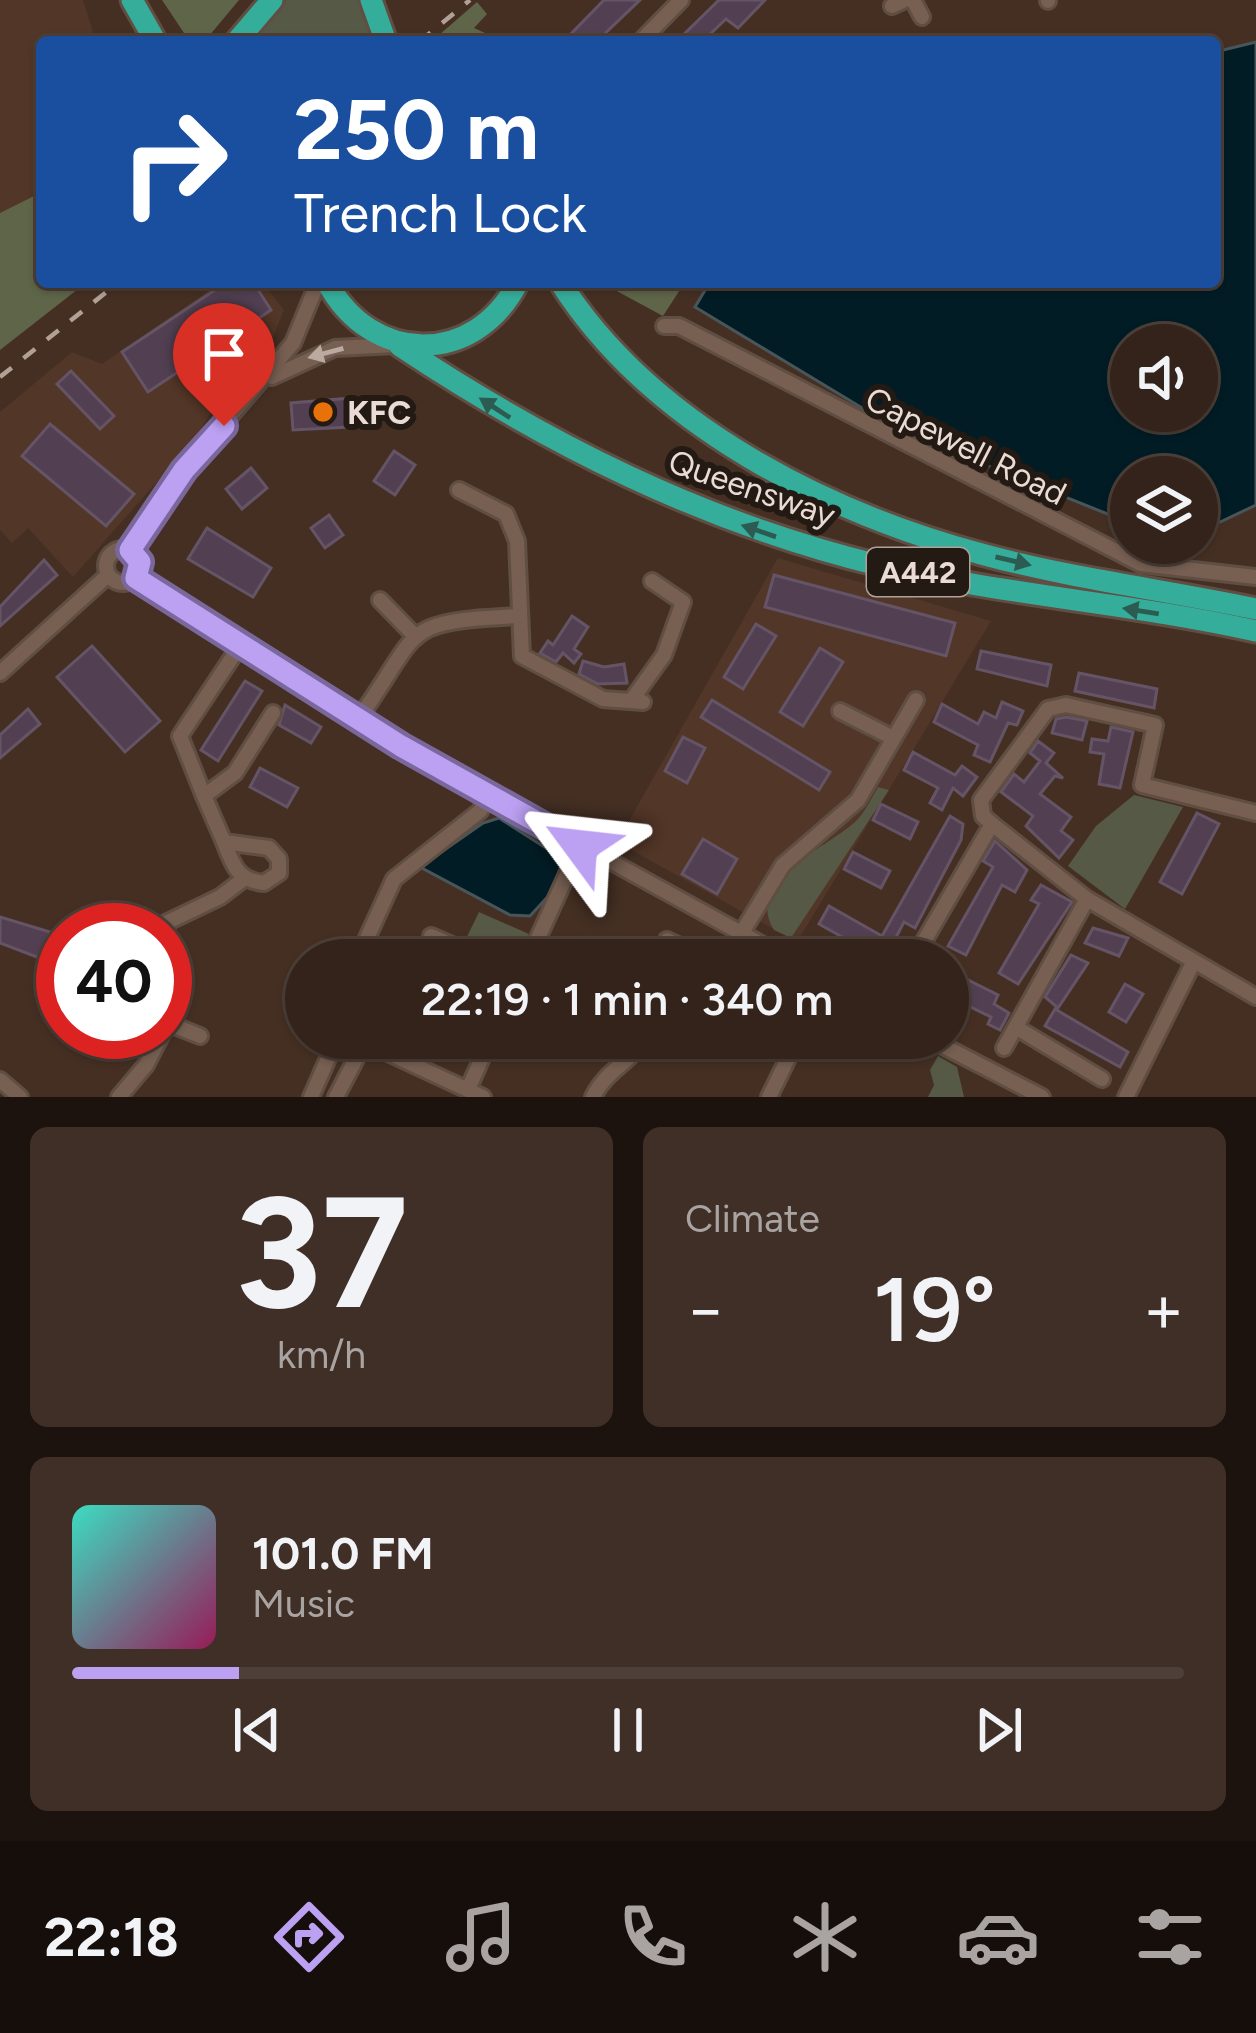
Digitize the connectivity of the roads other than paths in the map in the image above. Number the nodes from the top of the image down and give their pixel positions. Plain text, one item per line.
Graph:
1 (132, 0) edge
2 (272, 0) edge
3 (681, 0) edge
4 (904, 2) edge
5 (375, 6) edge
6 (922, 17) dead end
7 (153, 36) edge
8 (240, 36) edge
9 (384, 36) edge
10 (646, 36) edge
11 (316, 288) edge
12 (332, 288) edge
13 (515, 288) edge
14 (565, 288) edge
15 (664, 326) dead end
16 (398, 346) junction
17 (262, 382) junction
18 (459, 490) dead end
19 (130, 550) junction
20 (108, 574) junction
21 (1256, 577) edge
22 (136, 578) junction
23 (652, 581) dead end
24 (380, 600) dead end
25 (1256, 609) edge
26 (518, 616) junction
27 (1256, 631) edge
28 (414, 635) junction
29 (242, 644) junction
30 (0, 673) edge
31 (916, 700) dead end
32 (840, 710) dead end
33 (273, 713) dead end
34 (359, 718) junction
35 (893, 739) junction
36 (491, 794) junction
37 (204, 796) junction
38 (1256, 813) edge
39 (992, 824) junction
40 (224, 842) junction
41 (580, 846) junction
42 (245, 878) junction
43 (1087, 899) junction
44 (192, 910) edge
45 (741, 934) junction
46 (431, 936) dead end
47 (367, 939) edge
48 (438, 939) edge
49 (538, 939) edge
50 (750, 939) edge
51 (925, 939) edge
52 (1192, 965) junction
53 (1256, 997) edge
54 (1017, 1028) junction
55 (192, 1034) edge
56 (200, 1036) dead end
57 (1004, 1048) dead end
58 (149, 1059) edge
59 (328, 1059) edge
60 (358, 1059) edge
61 (403, 1059) edge
62 (482, 1059) edge
63 (627, 1059) edge
64 (788, 1059) edge
65 (969, 1059) edge
66 (1102, 1079) dead end
67 (0, 1080) edge
68 (469, 1087) junction
69 (20, 1097) edge
70 (119, 1097) edge
71 (311, 1097) edge
72 (336, 1097) edge
73 (483, 1097) edge
74 (593, 1097) edge
75 (769, 1097) edge
76 (1042, 1097) edge
77 (1126, 1097) edge

1 - 7 highway
2 - 8 highway
3 - 10 street
4 - 6 street
5 - 9 highway
11 - 17 street
12 - 16 highway, A442
13 - 16 highway
14 -> 25 highway, Queensway / A442
15 - 21 street, Capewell Road
16 -> 17 street
27 -> 16 highway, Queensway / A442
17 - 19 street
18 - 26 street
19 - 20 street
19 - 22 street
20 - 22 street
20 - 30 street
22 - 29 street
23 - 26 street
24 - 28 street
26 - 28 street
28 - 34 street
29 - 34 street
29 - 37 street
31 - 35 street
32 - 35 street
33 - 37 street
34 - 36 street
35 - 45 street
36 - 41 street
36 - 47 street
37 - 40 street
38 - 39 street
39 - 43 street
39 - 51 street
40 - 42 street
40 - 42 street
41 - 45 street
41 - 49 street
42 - 44 street
43 - 52 street
43 - 54 street
45 - 50 street
46 - 48 street
52 - 53 street
52 - 77 street
54 - 57 street
54 - 66 street
55 - 56 street
58 - 70 street
59 - 71 street
60 - 72 street
61 - 68 street
62 - 68 street
63 - 74 street
64 - 75 street
65 - 76 street
67 - 69 street
68 - 73 street

